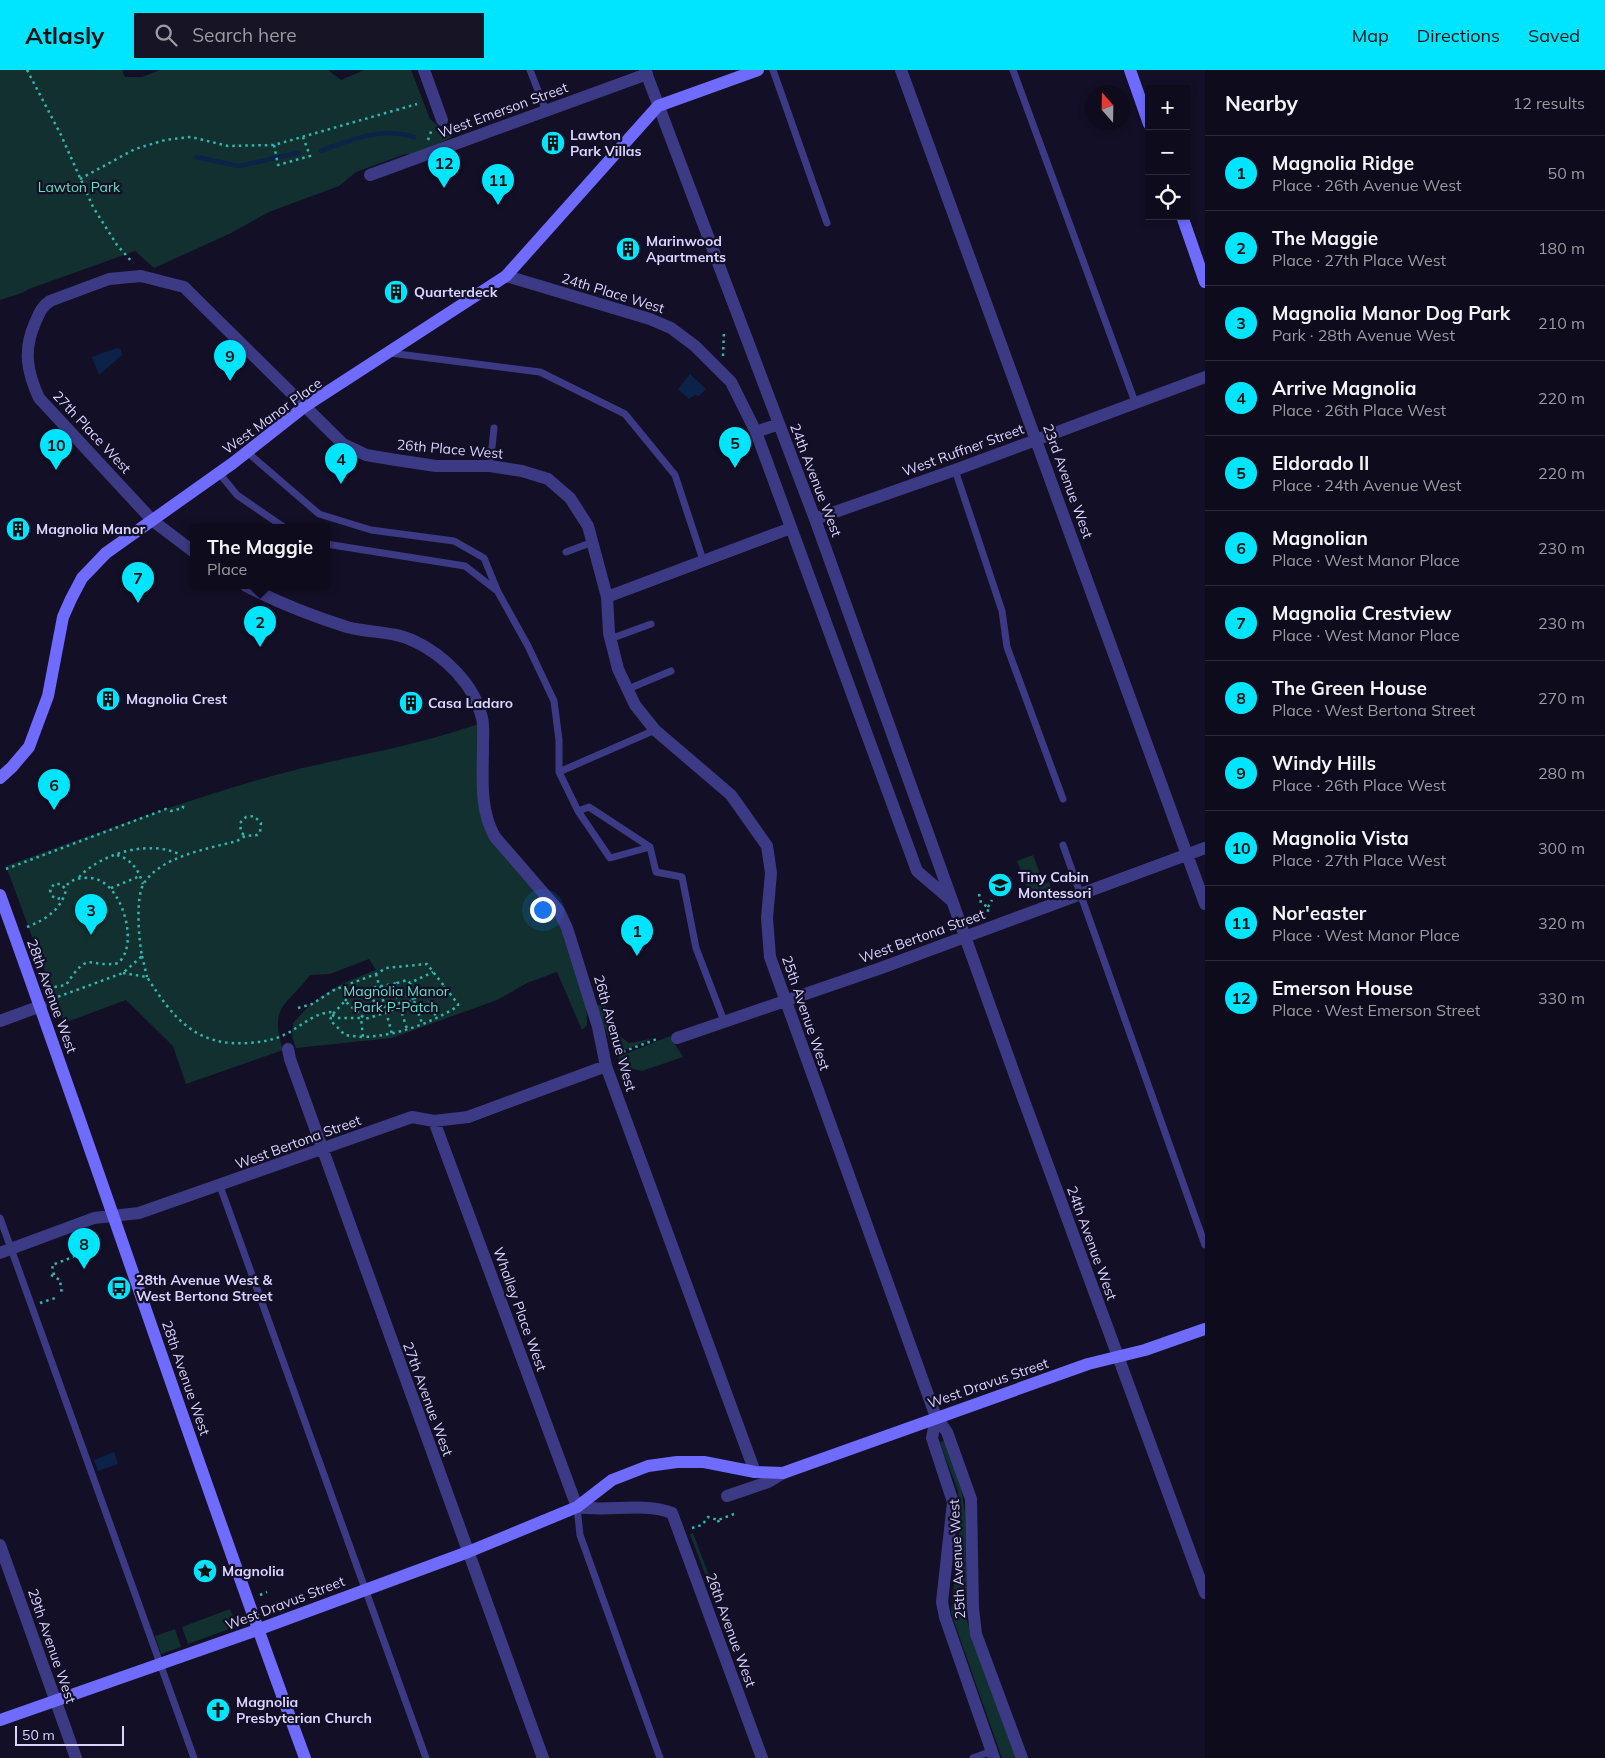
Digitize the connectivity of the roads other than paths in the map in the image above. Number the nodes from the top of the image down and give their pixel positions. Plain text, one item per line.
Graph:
1 (424, 70) edge
2 (530, 70) edge
3 (758, 70) edge
4 (773, 70) edge
5 (901, 70) edge
6 (1013, 70) edge
7 (1130, 70) edge
8 (646, 72) edge
9 (658, 106) junction
10 (546, 111) junction
11 (1145, 113) edge
12 (437, 124) road end
13 (370, 176) dead end
14 (1183, 220) edge
15 (827, 224) dead end
16 (506, 276) junction
17 (1205, 282) edge
18 (42, 306) joint
19 (390, 353) junction
20 (1205, 377) edge
21 (1135, 402) junction
22 (304, 407) junction
23 (779, 424) junction
24 (494, 428) dead end
25 (756, 432) junction
26 (1037, 440) junction
27 (247, 452) junction
28 (490, 466) junction
29 (955, 470) junction
30 (219, 473) junction
31 (815, 519) junction
32 (153, 521) junction
33 (279, 524) edge
34 (792, 528) junction
35 (593, 542) junction
36 (330, 545) edge
37 (190, 549) edge
38 (566, 552) dead end
39 (703, 560) junction
40 (252, 589) edge
41 (498, 592) junction
42 (607, 597) junction
43 (651, 624) dead end
44 (610, 640) junction
45 (670, 672) dead end
46 (628, 689) junction
47 (655, 730) junction
48 (558, 772) junction
49 (0, 778) edge
50 (1063, 799) dead end
51 (578, 811) junction
52 (1063, 846) dead end
53 (650, 847) junction
54 (1205, 848) edge
55 (1186, 855) junction
56 (1080, 893) junction
57 (0, 895) edge
58 (953, 902) junction
59 (1205, 904) edge
60 (965, 936) junction
61 (784, 1000) junction
62 (41, 1006) junction
63 (0, 1020) edge
64 (724, 1021) junction
65 (677, 1038) dead end
66 (288, 1049) dead end
67 (606, 1066) junction
68 (434, 1121) junction
69 (322, 1149) junction
70 (220, 1186) junction
71 (114, 1215) junction
72 (0, 1218) edge
73 (1205, 1245) edge
74 (6, 1251) edge
75 (1205, 1329) edge
76 (1118, 1358) junction
77 (936, 1417) junction
78 (755, 1472) junction
79 (783, 1473) junction
80 (727, 1496) dead end
81 (577, 1507) junction
82 (672, 1513) joint
83 (0, 1545) edge
84 (468, 1552) junction
85 (366, 1588) junction
86 (1205, 1593) edge
87 (258, 1630) junction
88 (160, 1664) junction
89 (55, 1700) junction
90 (0, 1720) edge
91 (993, 1754) edge
92 (76, 1758) edge
93 (194, 1758) edge
94 (305, 1758) edge
95 (426, 1758) edge
96 (543, 1758) edge
97 (660, 1758) edge
98 (762, 1758) edge
99 (973, 1758) edge
100 (1022, 1758) edge

1 - 12 street
2 - 10 lane
3 - 9 street
4 - 15 lane
5 - 26 street, 23rd Avenue West
6 - 21 lane
7 - 11 street
8 - 9 street, 24th Avenue West
8 - 10 street, West Emerson Street
9 - 16 street, West Manor Place
9 - 23 street, 24th Avenue West
10 - 13 street, West Emerson Street
14 - 17 street
16 - 19 street, West Manor Place
16 - 25 street, 24th Place West
18 - 22 street, 26th Place West
18 - 32 street, 27th Place West
19 - 22 street, West Manor Place
19 - 39 lane
20 - 21 street, West Ruffner Street
21 - 26 street, West Ruffner Street
22 - 27 street, West Manor Place
22 - 28 street, 26th Place West
23 - 25 street
23 - 31 street, 24th Avenue West
24 - 28 lane
25 - 34 street, 24th Avenue West
26 - 29 street, West Ruffner Street
26 - 55 street, 23rd Avenue West
27 - 30 street, West Manor Place
27 - 41 lane
28 - 35 street, 26th Place West
29 - 31 street, West Ruffner Street
29 - 50 lane
30 - 32 street, West Manor Place
30 - 33 lane
31 - 58 street, 24th Avenue West
32 - 37 street, 27th Place West
32 - 49 street, West Manor Place
34 - 39 street
34 - 58 street, 24th Avenue West
35 - 38 lane
35 - 42 street, 26th Place West
36 - 41 lane
39 - 42 street
40 - 67 street, 26th Avenue West
41 - 48 lane
42 - 44 street, 25th Avenue West
43 - 44 lane
44 - 46 street, 25th Avenue West
45 - 46 lane
46 - 47 street, 25th Avenue West
47 - 48 lane
47 - 61 street, 25th Avenue West
48 - 51 lane
51 - 53 lane
51 - 53 lane
52 - 56 lane
53 - 64 lane
54 - 55 street, West Bertona Street
55 - 56 street, West Bertona Street
55 - 59 street, 23rd Avenue West
56 - 60 street, West Bertona Street
56 - 73 lane
57 - 62 street, 28th Avenue West
58 - 60 street, 24th Avenue West
60 - 61 street, West Bertona Street
60 - 76 street, 24th Avenue West
61 - 64 street, West Bertona Street
61 - 77 street, 25th Avenue West
62 - 63 street
62 - 71 street, 28th Avenue West
64 - 65 street, West Bertona Street
66 - 69 street, 27th Avenue West
67 - 68 street, West Bertona Street
67 - 78 street, 26th Avenue West
68 - 69 street, West Bertona Street
68 - 81 street, Whalley Place West
69 - 70 street, West Bertona Street
69 - 84 street, 27th Avenue West
70 - 71 street, West Bertona Street
70 - 85 lane
71 - 74 street, West Bertona Street
71 - 87 street, 28th Avenue West
72 - 74 lane
74 - 88 lane
75 - 76 street, West Dravus Street
76 - 77 street, West Dravus Street
76 - 86 street, 24th Avenue West
77 - 79 street, West Dravus Street
77 - 91 street, 25th Avenue West
77 - 100 street, 25th Avenue West
78 - 79 street, West Dravus Street
78 - 81 street, West Dravus Street
79 - 80 street, West Dravus Street
81 - 82 street, West Dravus Street
81 - 84 street, West Dravus Street
81 - 97 lane
82 - 98 street, 26th Avenue West
83 - 89 street, 29th Avenue West
84 - 85 street, West Dravus Street
84 - 96 street, 27th Avenue West
85 - 87 street, West Dravus Street
85 - 95 lane
87 - 88 street, West Dravus Street
87 - 94 street, 28th Avenue West
88 - 89 street, West Dravus Street
88 - 93 lane
89 - 90 street, West Dravus Street
89 - 92 street, 29th Avenue West
91 - 99 lane

